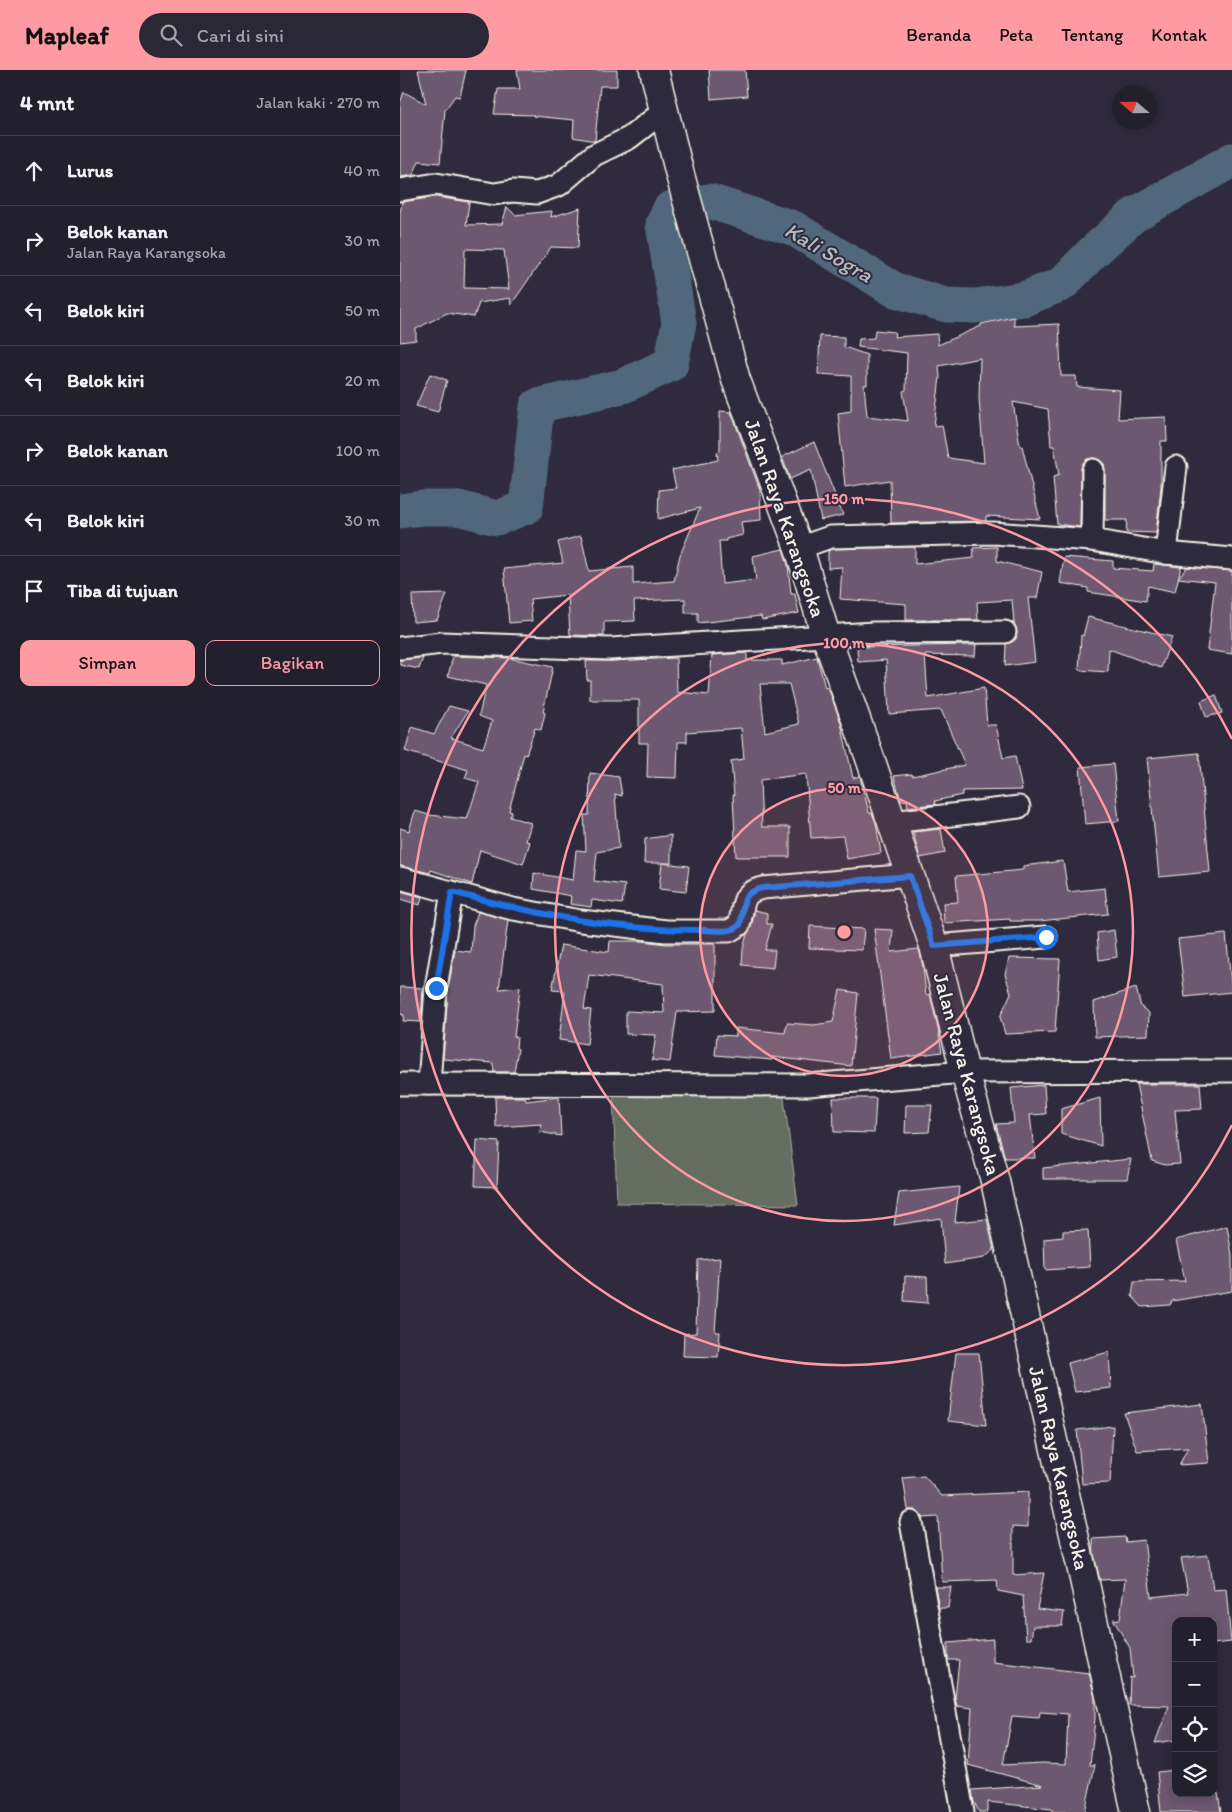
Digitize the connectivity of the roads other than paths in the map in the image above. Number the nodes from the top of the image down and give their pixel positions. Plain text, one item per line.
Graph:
1 (654, 70) edge
2 (664, 111) junction
3 (400, 190) edge
4 (1176, 467) dead end
5 (1093, 470) dead end
6 (1092, 540) junction
7 (799, 548) junction
8 (1166, 552) junction
9 (1232, 559) edge
10 (1005, 632) dead end
11 (826, 636) junction
12 (400, 648) edge
13 (1019, 807) dead end
14 (892, 822) junction
15 (910, 876) junction
16 (400, 878) edge
17 (452, 892) junction
18 (1046, 937) dead end
19 (934, 946) junction
20 (1232, 1071) edge
21 (965, 1072) junction
22 (400, 1084) edge
23 (429, 1084) junction
24 (911, 1522) dead end
25 (963, 1812) edge
26 (1136, 1812) edge

1 - 2 main road, Jalan Raya Karangsoka
2 - 3 street
2 - 7 main road, Jalan Raya Karangsoka
4 - 8 street
5 - 6 street
6 - 7 street
6 - 8 street
7 - 11 main road, Jalan Raya Karangsoka
8 - 9 street
10 - 11 street
11 - 12 street
11 - 14 main road, Jalan Raya Karangsoka
13 - 14 street
14 - 15 main road, Jalan Raya Karangsoka
15 - 17 street
15 - 19 main road, Jalan Raya Karangsoka
16 - 17 street
17 - 23 street
18 - 19 street
19 - 21 main road, Jalan Raya Karangsoka
20 - 21 street
21 - 23 street
21 - 26 main road, Jalan Raya Karangsoka
22 - 23 street
24 - 25 street

